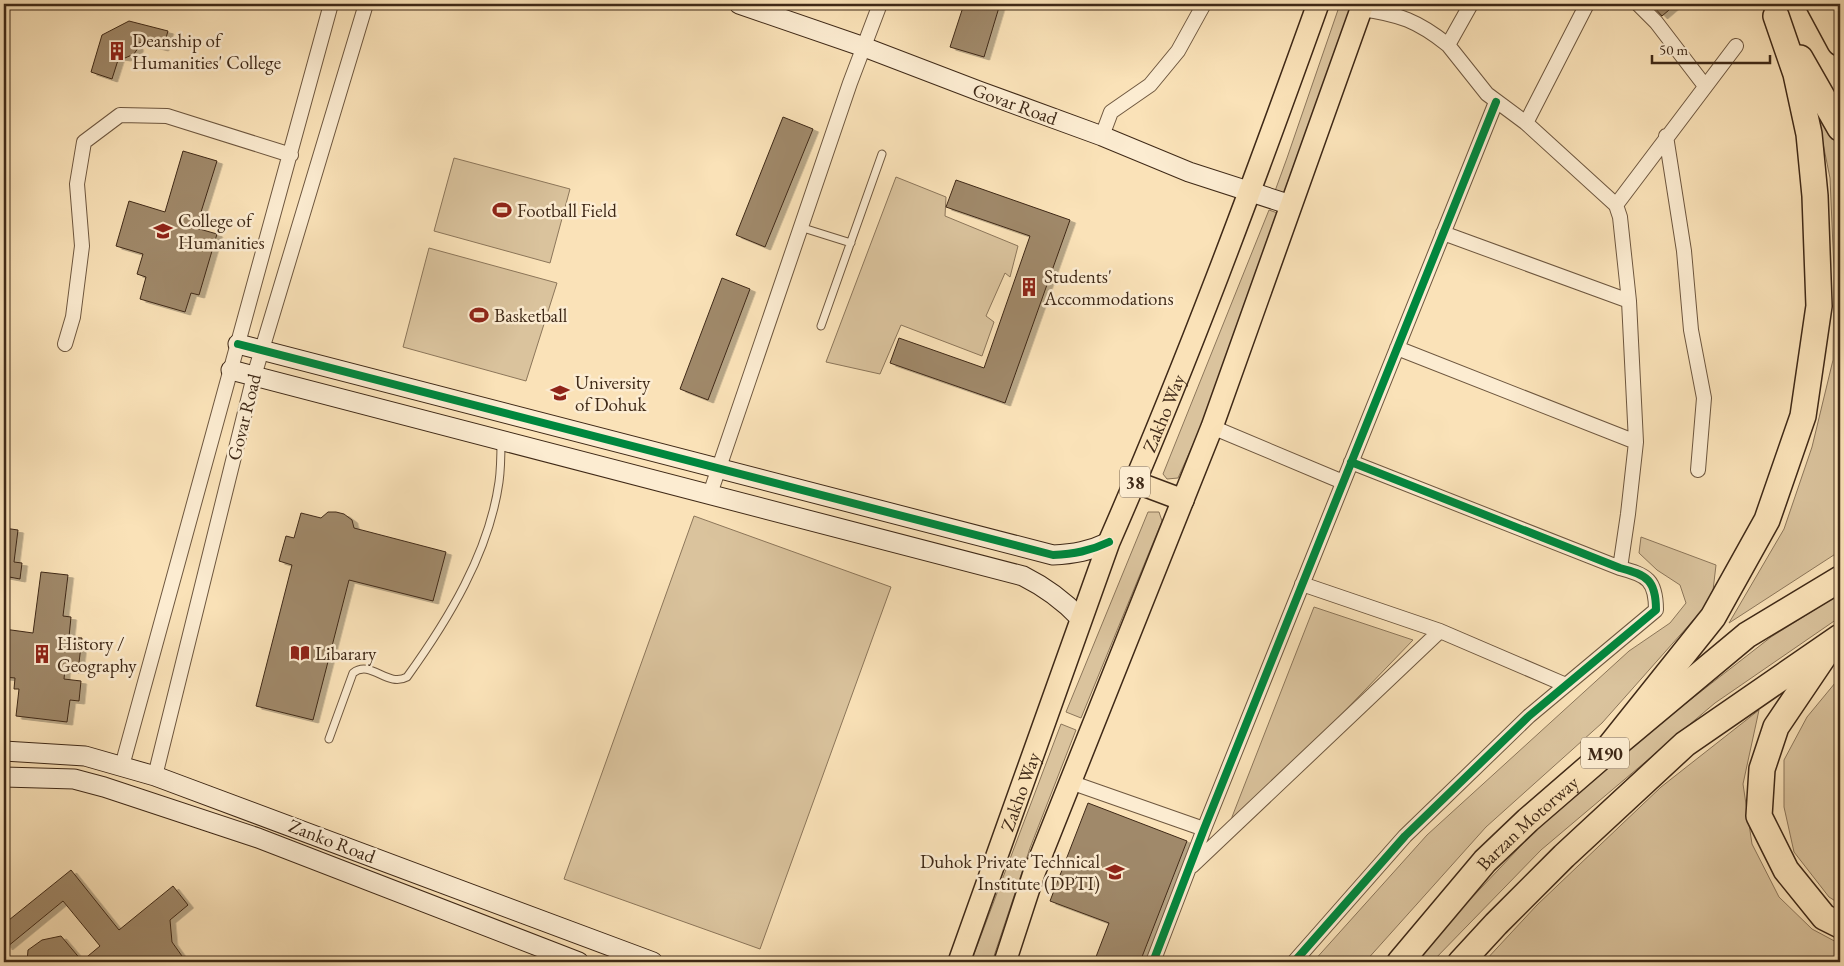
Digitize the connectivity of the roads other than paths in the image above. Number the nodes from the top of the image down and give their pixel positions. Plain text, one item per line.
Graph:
1 (332, 4) edge
2 (366, 4) edge
3 (739, 4) edge
4 (880, 4) edge
5 (1204, 4) edge
6 (1318, 4) edge
7 (1471, 4) edge
8 (1587, 4) edge
9 (1638, 4) edge
10 (1362, 6) edge
11 (1773, 10) edge
12 (1827, 13) edge
13 (1840, 43) edge
14 (1448, 45) junction
15 (1736, 46) dead end
16 (864, 47) junction
17 (1705, 86) junction
18 (1496, 102) junction
19 (1526, 123) junction
20 (1840, 128) edge
21 (1102, 136) junction
22 (1666, 136) junction
23 (882, 154) dead end
24 (291, 155) junction
25 (1250, 192) junction
26 (1616, 205) junction
27 (1291, 206) junction
28 (800, 227) junction
29 (1443, 233) junction
30 (851, 243) junction
31 (1629, 301) junction
32 (821, 326) dead end
33 (65, 344) dead end
34 (238, 344) junction
35 (1397, 348) junction
36 (262, 350) junction
37 (231, 370) junction
38 (254, 376) junction
39 (1212, 427) junction
40 (502, 440) junction
41 (1636, 442) junction
42 (1351, 462) junction
43 (718, 469) junction
44 (1698, 470) dead end
45 (1135, 482) junction
46 (1343, 482) junction
47 (710, 494) junction
48 (1183, 500) junction
49 (1108, 542) junction
50 (1028, 549) junction
51 (1620, 568) junction
52 (1023, 576) junction
53 (1840, 579) edge
54 (1302, 584) junction
55 (1080, 618) junction
56 (1440, 632) junction
57 (1837, 639) edge
58 (1566, 685) junction
59 (329, 739) dead end
60 (4, 751) edge
61 (1602, 756) junction
62 (122, 766) junction
63 (155, 776) junction
64 (4, 777) edge
65 (1070, 782) junction
66 (1204, 829) junction
67 (1188, 870) junction
68 (1840, 925) edge
69 (1009, 961) edge
70 (579, 962) edge
71 (653, 962) edge
72 (959, 962) edge
73 (1153, 962) edge
74 (1294, 962) edge
75 (1400, 962) edge
76 (1461, 962) edge

1 - 24 street, Govar Road
2 - 36 street, Govar Road
3 - 16 street, Govar Road
4 - 16 street
5 - 21 street
6 - 25 main road, Zakho Way / 38
7 - 14 street
8 - 19 street
9 - 17 street
10 - 14 street
10 - 27 main road
11 - 20 highway
11 - 61 highway
12 - 13 highway
14 - 18 street
15 - 17 street
16 - 21 street, Govar Road
16 - 28 street
17 - 22 street
18 - 19 street
18 - 29 street
19 - 26 street
21 - 25 street, Govar Road
22 - 26 street
22 - 44 street
23 - 30 lane
24 - 33 street
24 - 34 street, Govar Road
25 - 27 street, Govar Road
25 - 45 main road, Zakho Way / 38
26 - 31 street
27 - 39 main road
28 - 30 lane
28 - 43 street
29 - 31 street
29 - 35 street
30 - 32 lane
31 - 41 street
34 - 36 street
34 - 37 street, Govar Road
35 - 41 street
35 - 42 street
36 - 38 street, Govar Road
36 - 43 street
37 - 38 street
37 - 62 street, Govar Road
38 - 40 street
38 - 63 street, Govar Road
39 - 46 street
39 - 48 main road
40 - 47 street
40 - 59 lane
41 - 51 street
42 - 46 street
42 - 51 street
43 - 47 street
43 - 50 street
45 - 48 main road
45 - 49 main road, Zakho Way / 38
46 - 54 street
47 - 52 street
48 - 65 main road
49 - 50 street
49 - 55 main road, Zakho Way / 38
50 - 52 street
51 - 58 street
52 - 55 street
53 - 61 highway, Barzan Motorway / M90
54 - 56 street
54 - 66 street
55 - 72 main road, Zakho Way / 38
56 - 58 street
56 - 67 street
57 - 68 highway
57 - 76 highway, M90
58 - 74 street
60 - 62 street, Zanko Road
61 - 75 highway, Barzan Motorway / M90
62 - 63 street, Zanko Road
63 - 71 street, Zanko Road
64 - 70 street, Zanko Road
65 - 66 street
65 - 69 main road
66 - 67 street
67 - 73 street

